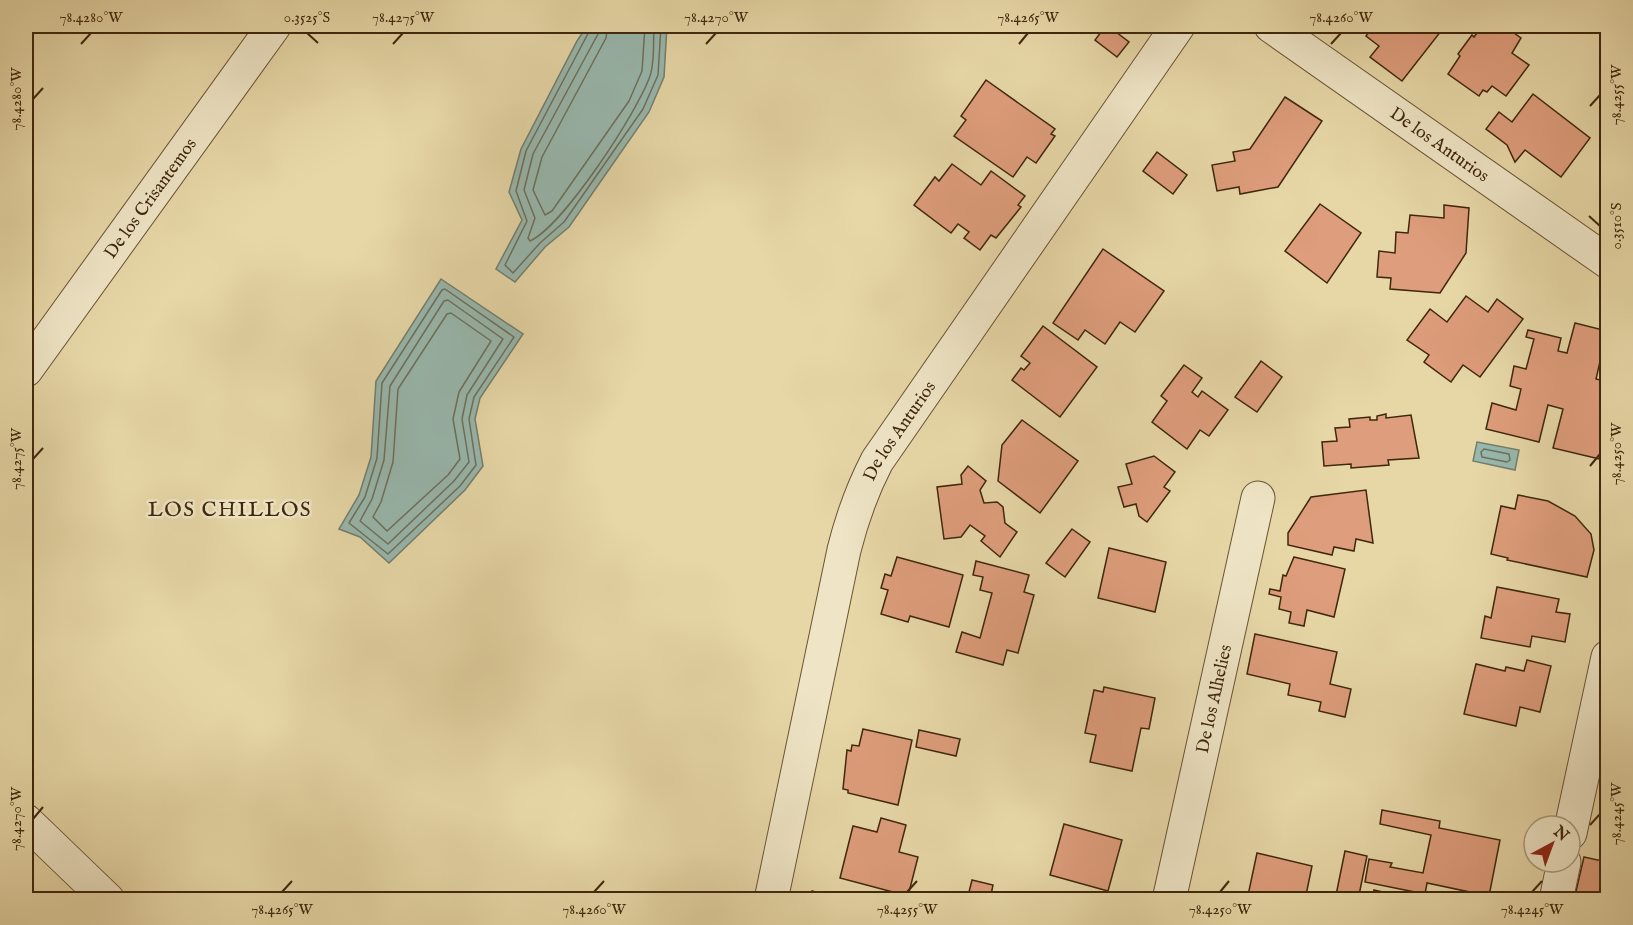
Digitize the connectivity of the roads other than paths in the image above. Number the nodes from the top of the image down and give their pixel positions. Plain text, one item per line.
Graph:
1 (274, 26) edge
2 (1178, 26) edge
3 (1271, 26) edge
4 (1608, 262) edge
5 (26, 370) edge
6 (1258, 498) dead end
7 (1608, 657) edge
8 (1574, 814) edge
9 (26, 821) edge
10 (1561, 874) edge
11 (108, 900) edge
12 (771, 900) edge
13 (1169, 900) edge
14 (1556, 900) edge

1 - 5 street, De los Crisantemos
2 - 12 street, De los Anturios
3 - 4 street, De los Anturios
6 - 13 street, De los Alhelies
7 - 8 street
9 - 11 street
10 - 14 street

